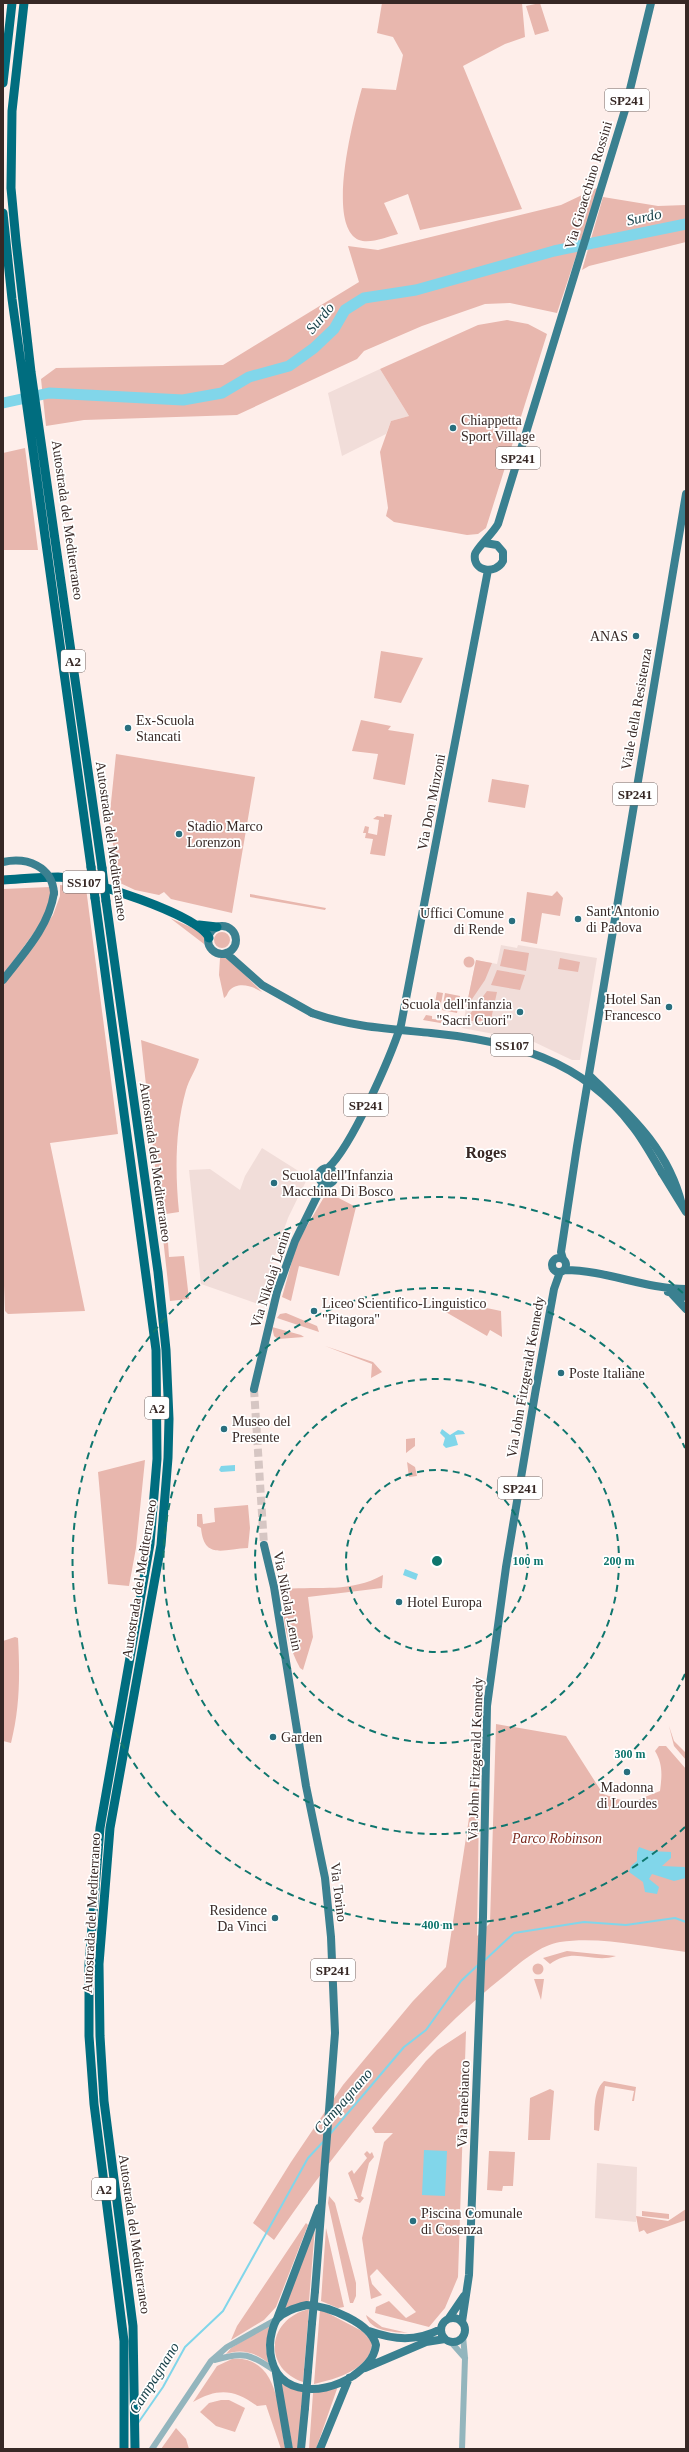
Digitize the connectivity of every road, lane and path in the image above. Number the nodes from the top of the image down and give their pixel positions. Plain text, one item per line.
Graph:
1 (12, 3) edge
2 (24, 3) edge
3 (652, 3) edge
4 (3, 83) edge
5 (3, 213) edge
6 (27, 372) junction
7 (686, 494) edge
8 (485, 543) junction
9 (488, 570) junction
10 (3, 862) edge
11 (3, 881) edge
12 (194, 924) junction
13 (217, 927) junction
14 (208, 938) junction
15 (234, 946) junction
16 (226, 953) junction
17 (246, 971) junction
18 (4, 978) edge
19 (396, 1038) joint
20 (589, 1075) junction
21 (586, 1095) joint
22 (328, 1168) junction
23 (324, 1182) junction
24 (684, 1209) edge
25 (563, 1266) junction
26 (657, 1287) junction
27 (686, 1289) edge
28 (672, 1293) junction
29 (686, 1297) edge
30 (686, 1309) edge
31 (254, 1389) tunnel mouth
32 (264, 1545) tunnel mouth
33 (287, 1662) joint
34 (483, 1917) joint
35 (323, 2198) junction
36 (467, 2292) junction
37 (449, 2318) junction
38 (277, 2319) junction
39 (462, 2322) junction
40 (441, 2329) junction
41 (367, 2330) junction
42 (463, 2336) junction
43 (447, 2340) junction
44 (465, 2358) junction
45 (211, 2361) junction
46 (361, 2370) junction
47 (275, 2372) junction
48 (349, 2378) junction
49 (124, 2449) edge
50 (135, 2449) edge
51 (152, 2449) edge
52 (289, 2449) edge
53 (301, 2449) edge
54 (320, 2449) edge
55 (462, 2449) edge

1 - 4 highway
2 - 6 highway, Autostrada del Mediterraneo / A2
3 - 8 main road, Via Gioacchino Rossini / SP241
5 - 6 highway, Autostrada del Mediterraneo / A2
6 - 49 highway, Autostrada del Mediterraneo / A2, bridge
6 - 50 highway, Autostrada del Mediterraneo / A2, bridge
7 - 20 main road, Viale della Resistenza / SP241
8 - 9 main road
8 - 9 main road
9 - 19 main road, Via Don Minzoni / SP241
10 - 18 main road, bridge
11 - 12 highway, SS107
12 - 13 highway, SS107
12 - 14 highway, SS107
13 - 14 main road
13 - 15 main road, SS107
14 - 16 main road, SS107
15 - 16 main road
15 - 17 main road, SS107
16 - 17 main road, SS107
17 - 24 main road, SS107, bridge
19 - 22 main road, Via Nikolaj Lenin / SP241
20 - 21 main road, Viale della Resistenza / SP241
20 - 24 main road
21 - 25 main road, Via John Fitzgerald Kennedy / SP241
22 - 23 main road, Via Nikolaj Lenin
22 - 23 main road, Via Nikolaj Lenin
23 - 31 main road, Via Nikolaj Lenin
25 - 26 main road
25 - 34 main road, Via John Fitzgerald Kennedy / SP241
26 - 27 main road
26 - 28 main road
28 - 29 main road
28 - 30 main road
32 - 33 main road, Via Nikolaj Lenin / SP241
33 - 35 main road, Via Torino / SP241
34 - 36 main road, Via Panebianco / SP241
35 - 38 main road
35 - 53 main road, SP241, bridge
36 - 37 main road
36 - 39 main road, Via Panebianco
37 - 39 main road
37 - 40 main road
38 - 41 main road
38 - 45 street
38 - 47 main road
39 - 42 main road
40 - 41 main road
40 - 43 main road
41 - 46 main road
42 - 43 main road
42 - 44 street
43 - 44 street
43 - 46 main road
44 - 55 street
45 - 47 street
45 - 51 street
46 - 48 main road
47 - 48 main road
47 - 52 main road
48 - 54 main road

